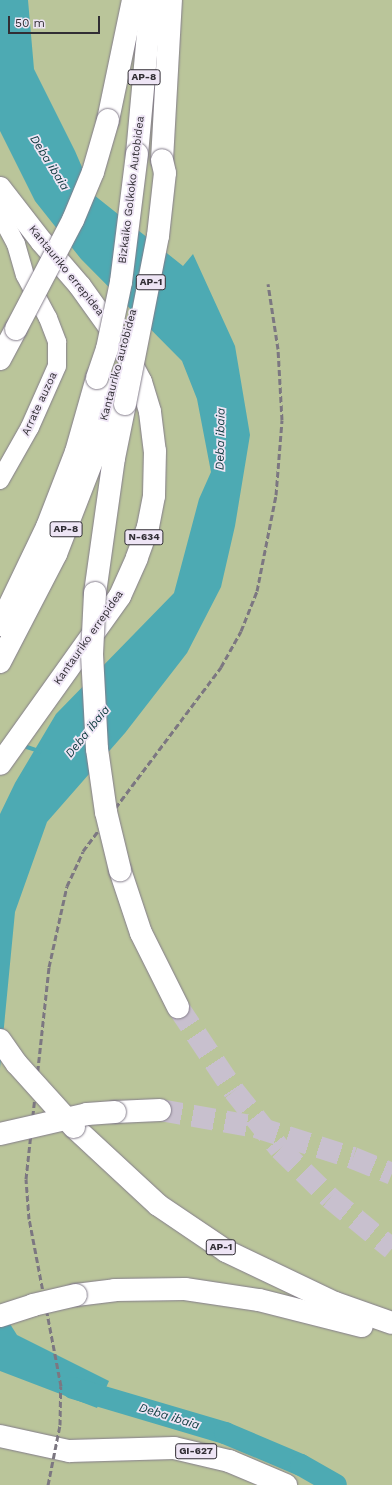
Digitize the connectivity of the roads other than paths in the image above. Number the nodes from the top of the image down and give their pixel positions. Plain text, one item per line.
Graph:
1 (133, 0) edge
2 (151, 0) edge
3 (171, 0) edge
4 (0, 188) edge
5 (0, 214) edge
6 (0, 359) edge
7 (112, 390) junction
8 (0, 480) edge
9 (0, 624) edge
10 (0, 662) edge
11 (0, 764) edge
12 (178, 1007) tunnel mouth
13 (0, 1040) edge
14 (160, 1110) tunnel mouth
15 (0, 1134) edge
16 (0, 1316) edge
17 (392, 1323) edge
18 (392, 1333) edge
19 (0, 1436) edge
20 (286, 1485) edge

1 - 6 main road, bridge
2 - 7 main road, Bizkaiko Golkoko Autobidea / AP-8, bridge
3 - 7 main road, Kantauriko autobidea / AP-8
4 - 11 main road, Kantauriko errepidea / N-634
5 - 8 street, Arrate auzoa
7 - 9 main road, Kantauriko autobidea / AP-8
7 - 10 main road, Kantauriko autobidea / AP-8
7 - 12 main road, bridge
13 - 17 main road, AP-1, bridge
14 - 15 main road, bridge
16 - 18 main road, bridge
19 - 20 main road, GI-627

